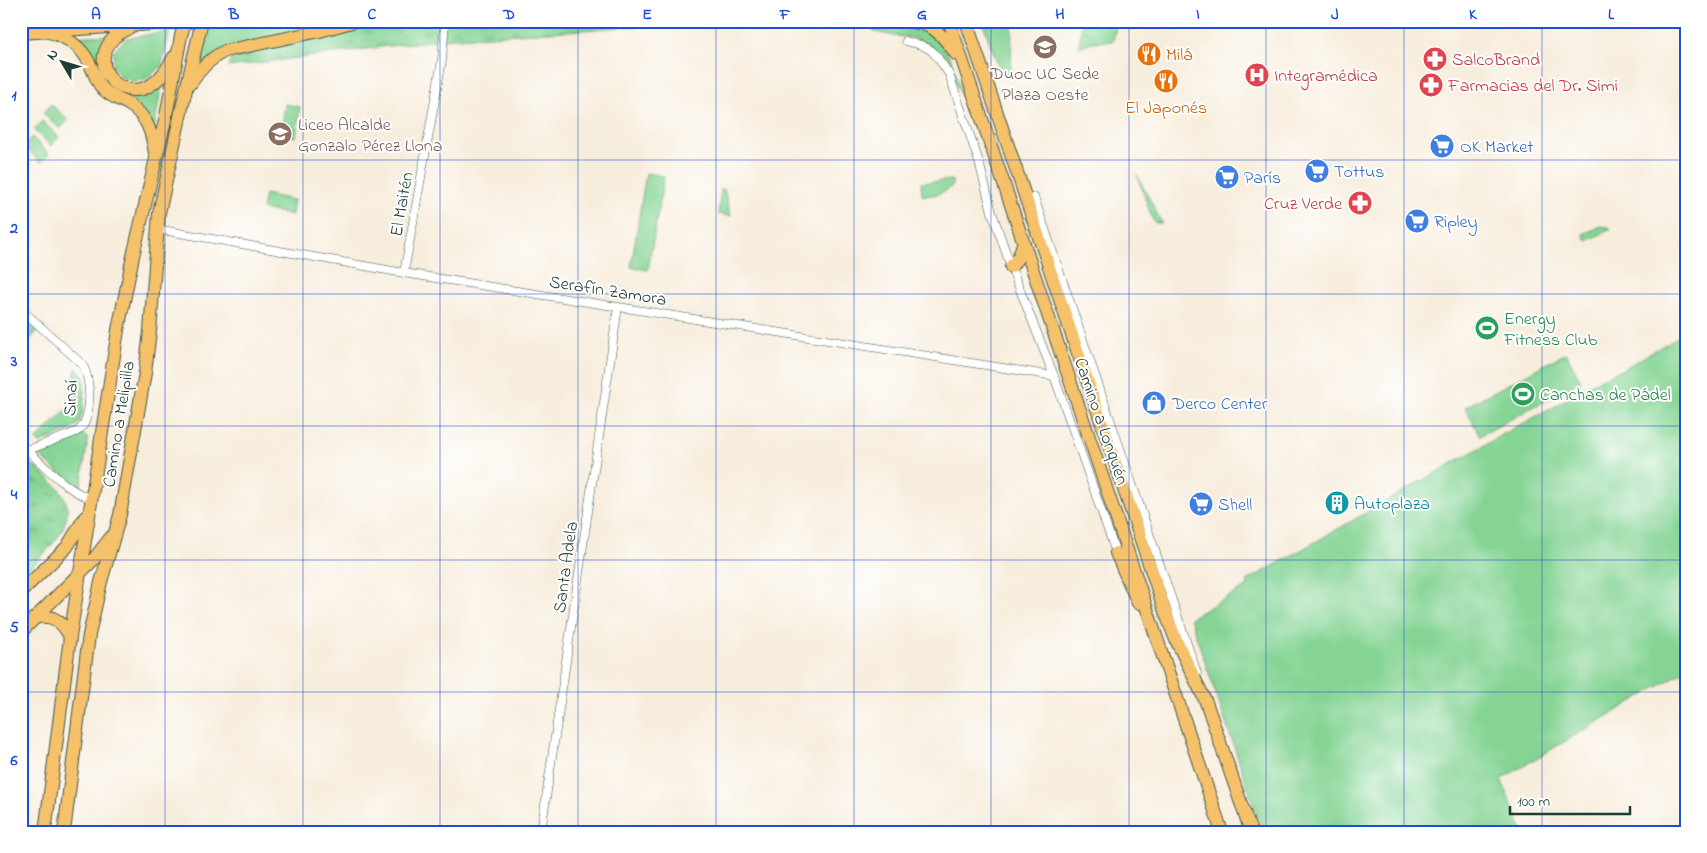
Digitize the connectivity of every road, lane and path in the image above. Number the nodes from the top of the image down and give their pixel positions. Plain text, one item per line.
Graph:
1 (185, 21) edge
2 (356, 21) edge
3 (445, 21) edge
4 (904, 21) edge
5 (949, 21) edge
6 (966, 21) edge
7 (200, 24) edge
8 (134, 26) junction
9 (44, 31) junction
10 (21, 33) edge
11 (906, 41) dead end
12 (178, 51) junction
13 (964, 68) junction
14 (184, 94) junction
15 (1002, 130) junction
16 (155, 163) junction
17 (1034, 197) joint
18 (157, 229) junction
19 (1023, 244) junction
20 (1011, 267) junction
21 (404, 273) junction
22 (618, 307) junction
23 (21, 309) edge
24 (1054, 376) junction
25 (24, 447) edge
26 (90, 503) junction
27 (118, 526) junction
28 (1116, 553) joint
29 (80, 573) junction
30 (21, 592) edge
31 (34, 618) junction
32 (1154, 630) junction
33 (21, 632) edge
34 (70, 637) junction
35 (1206, 702) junction
36 (45, 832) edge
37 (64, 832) edge
38 (542, 832) edge
39 (1222, 832) edge
40 (1251, 832) edge

1 - 12 main road, Camino a Melipilla, bridge
2 - 14 main road
3 - 21 street, El Maitén
4 - 13 main road
5 - 13 main road, Camino a Lonquén
6 - 15 main road, Camino a Lonquén
7 - 8 main road
7 - 14 main road, Camino a Melipilla
8 - 9 main road
8 - 12 main road
9 - 10 main road
9 - 16 main road
11 - 20 street, Camino a Lonquén
12 - 16 main road, Camino a Melipilla
13 - 19 main road, Camino a Lonquén
14 - 18 main road, Camino a Melipilla
15 - 17 main road
15 - 35 main road, Camino a Lonquén
16 - 26 main road, Camino a Melipilla
17 - 35 street, Camino a Lonquén
18 - 21 street, Serafín Zamora
18 - 27 main road, Camino a Melipilla
19 - 20 main road
19 - 32 main road, Camino a Lonquén
20 - 24 street, Camino a Lonquén
21 - 22 street, Serafín Zamora
22 - 24 street, Serafín Zamora
22 - 38 street, Santa Adela
23 - 25 street, Sinaí
24 - 28 street, Camino a Lonquén
25 - 26 street
26 - 29 main road, Camino a Melipilla
26 - 30 main road
27 - 29 main road
27 - 37 main road, Camino a Melipilla
28 - 32 main road
29 - 31 main road
29 - 34 main road, Camino a Melipilla
31 - 33 main road
31 - 34 main road
32 - 39 main road, Camino a Lonquén
34 - 36 main road, Camino a Melipilla
35 - 40 main road, Camino a Lonquén

